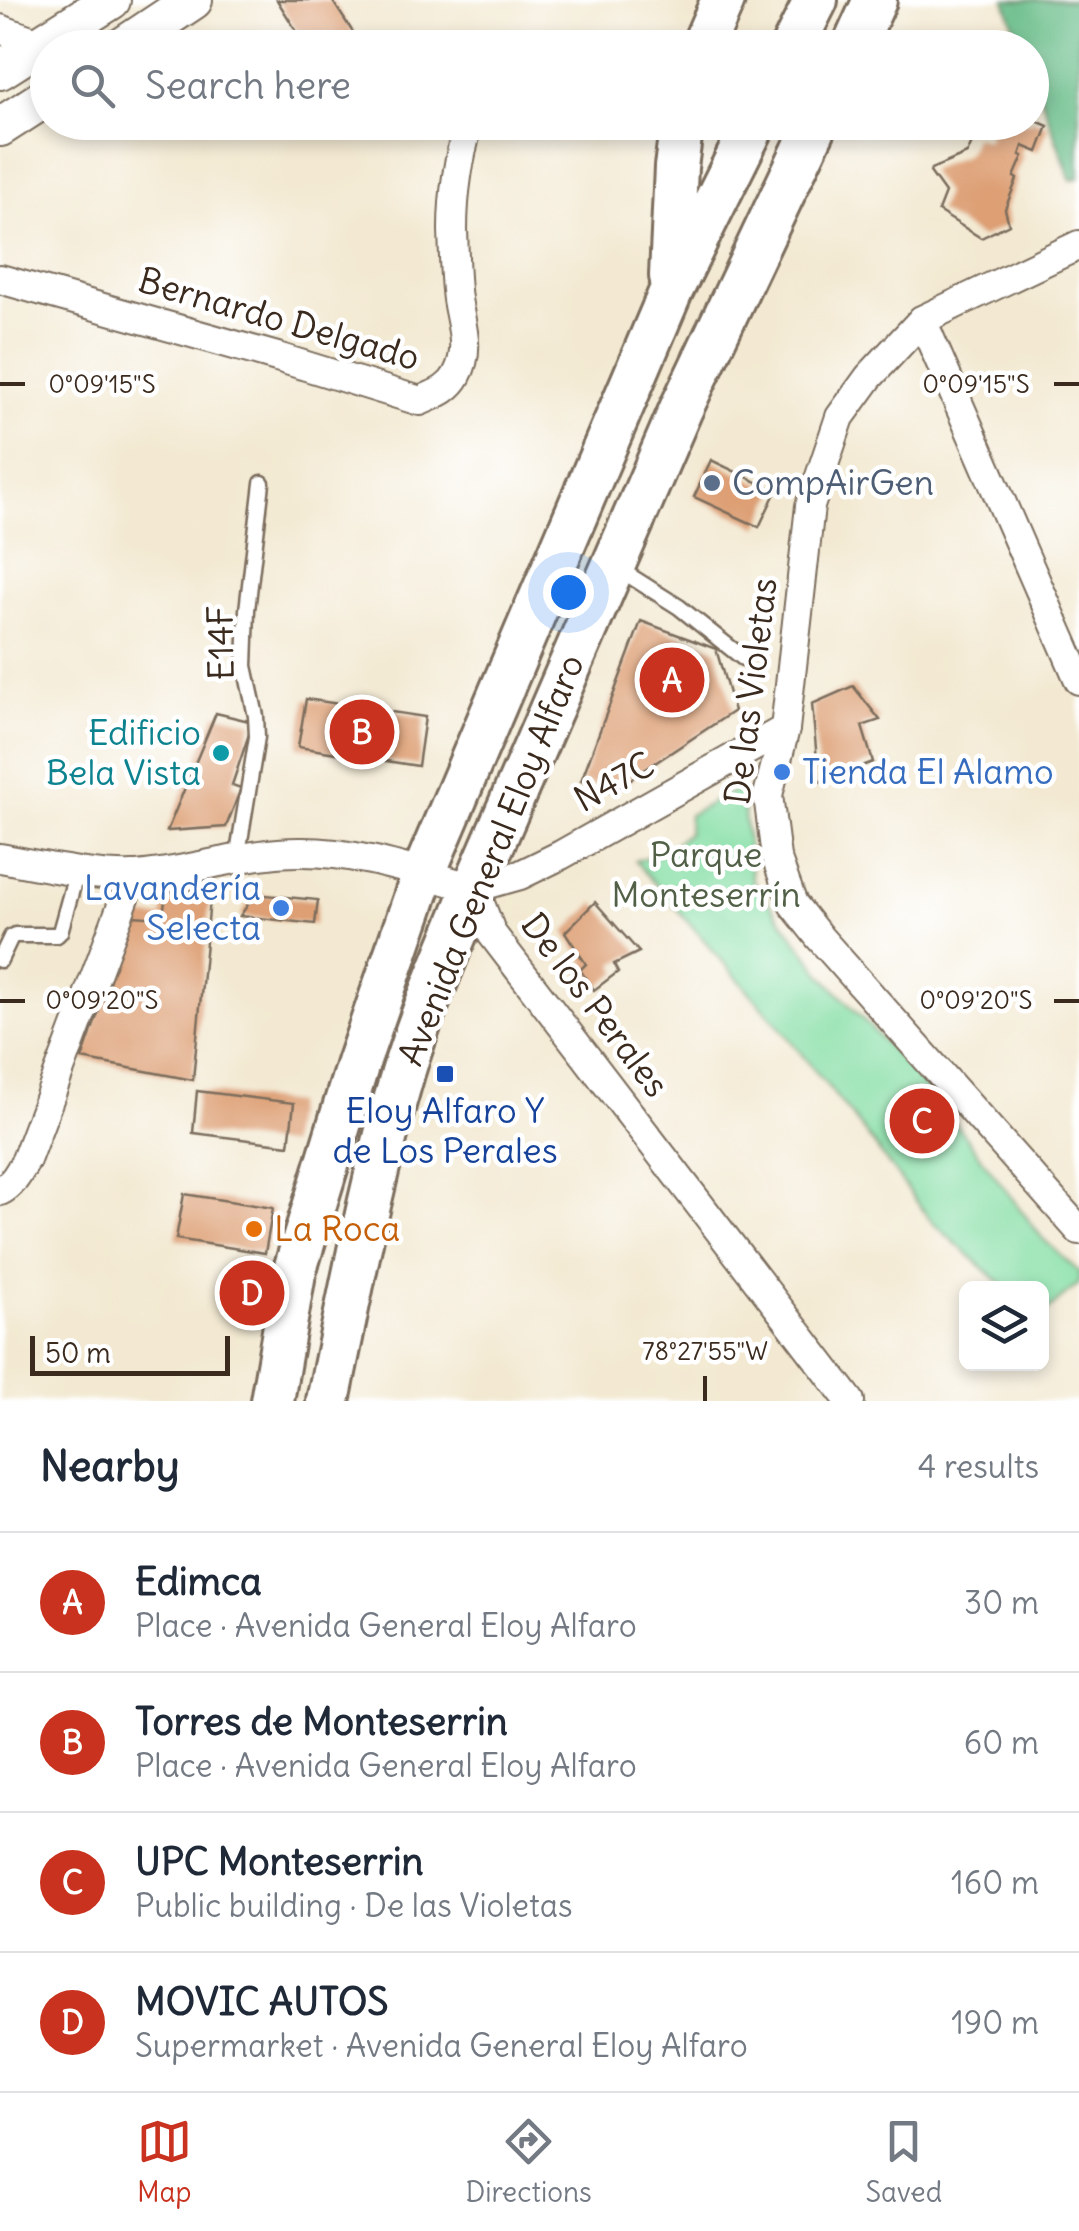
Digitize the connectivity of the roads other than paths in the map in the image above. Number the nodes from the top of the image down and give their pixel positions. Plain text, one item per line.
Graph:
1 (111, 0) edge
2 (194, 0) edge
3 (723, 0) edge
4 (816, 0) edge
5 (875, 0) edge
6 (0, 29) edge
7 (61, 30) edge
8 (148, 30) edge
9 (710, 30) edge
10 (801, 30) edge
11 (861, 30) edge
12 (30, 40) edge
13 (30, 49) edge
14 (0, 70) edge
15 (30, 108) edge
16 (0, 128) edge
17 (464, 140) edge
18 (680, 140) edge
19 (746, 140) edge
20 (808, 140) edge
21 (1079, 245) edge
22 (0, 279) edge
23 (672, 291) junction
24 (922, 320) junction
25 (262, 484) dead end
26 (614, 566) junction
27 (743, 658) dead end
28 (1079, 680) edge
29 (786, 730) junction
30 (0, 858) edge
31 (237, 860) junction
32 (77, 870) junction
33 (423, 875) junction
34 (133, 876) junction
35 (474, 888) junction
36 (0, 960) edge
37 (0, 1191) edge
38 (1079, 1230) edge
39 (272, 1401) edge
40 (328, 1401) edge
41 (850, 1401) edge

1 - 7 main road
2 - 8 main road
3 - 9 main road
4 - 10 main road
5 - 11 main road
6 - 12 street
13 - 14 main road
15 - 16 main road
17 - 22 street, Bernardo Delgado
18 - 23 main road
19 - 23 main road, Avenida General Eloy Alfaro
20 - 26 main road, Avenida General Eloy Alfaro
21 - 24 street, De las Violetas
23 - 33 main road, Avenida General Eloy Alfaro
24 - 28 street
24 - 29 street, De las Violetas
25 - 31 lane, E14F
26 - 27 lane
26 - 35 main road, Avenida General Eloy Alfaro
29 - 35 street, N47C
29 - 38 street, De las Violetas
30 - 32 street
31 - 33 street
31 - 34 street
32 - 34 street
32 - 36 lane
33 - 35 street
33 - 39 main road, Avenida General Eloy Alfaro
34 - 37 street
35 - 40 main road, Avenida General Eloy Alfaro
35 - 41 street, De los Perales

